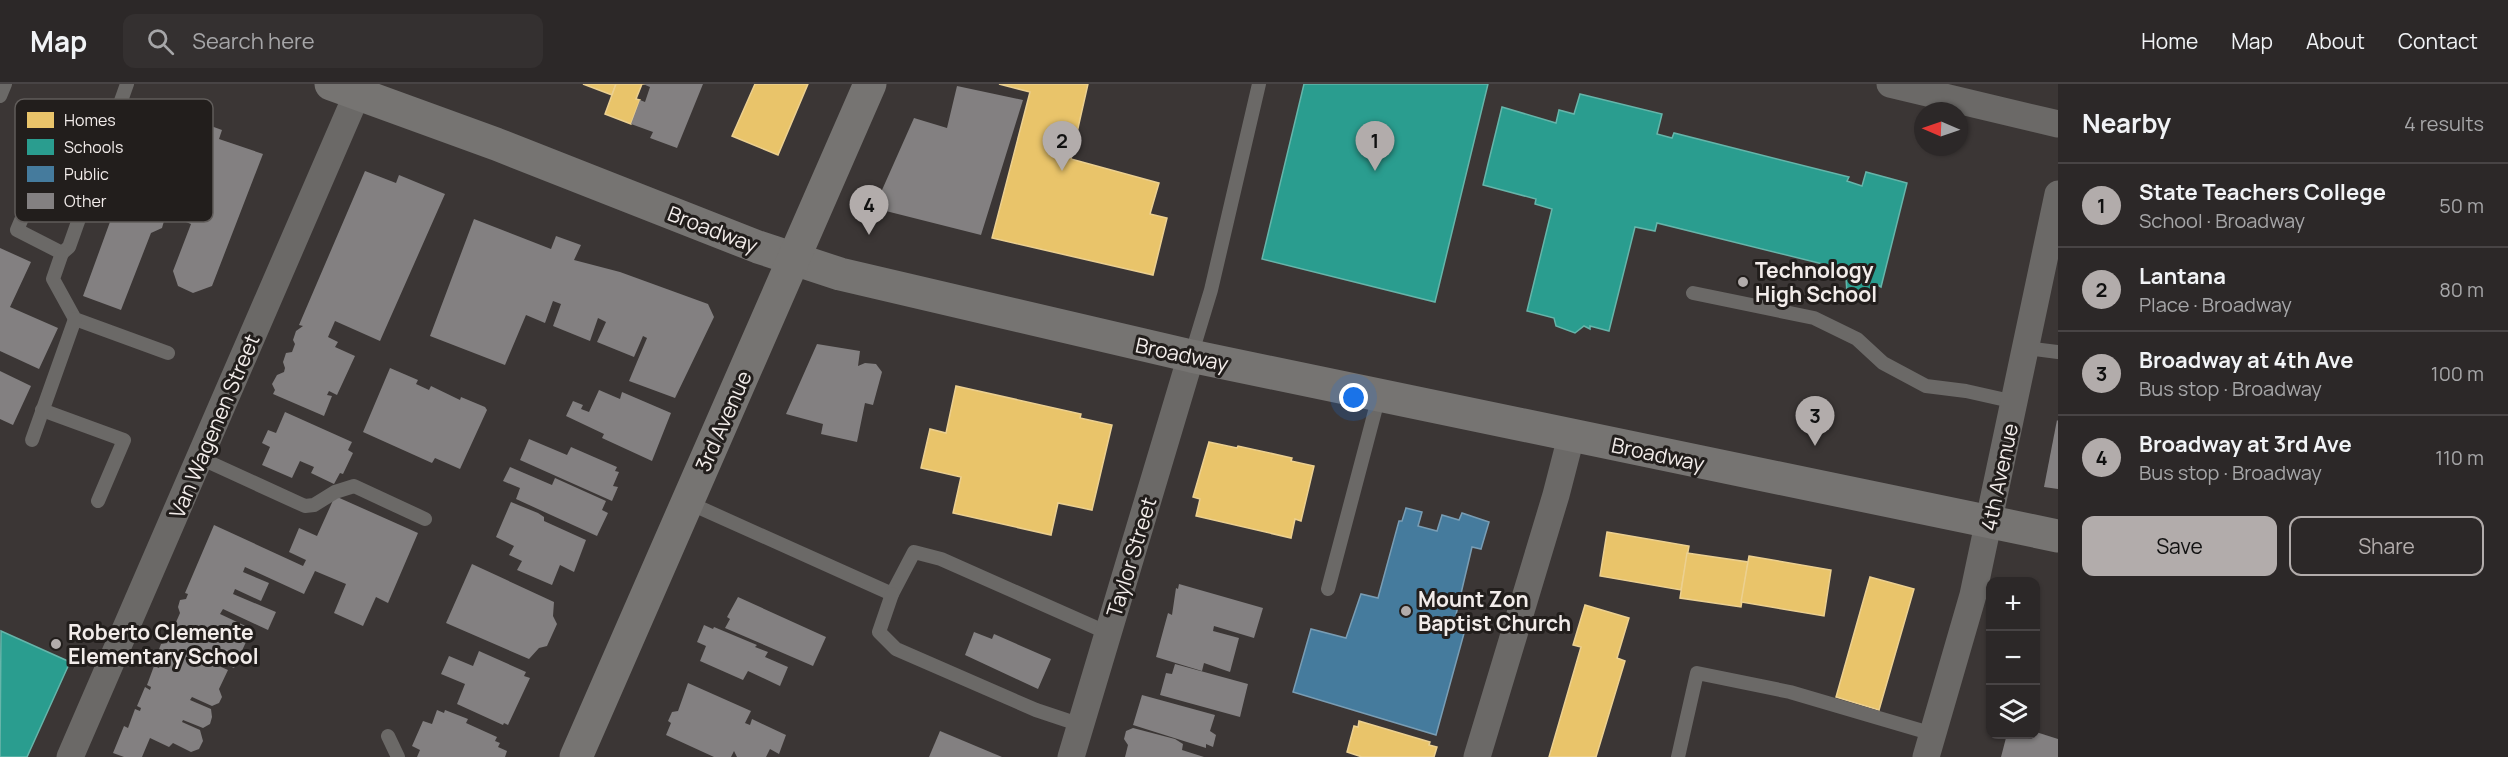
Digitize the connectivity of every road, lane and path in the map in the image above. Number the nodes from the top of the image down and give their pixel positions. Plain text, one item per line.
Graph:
1 (5, 84) edge
2 (127, 84) edge
3 (870, 84) edge
4 (1259, 84) edge
5 (1890, 84) edge
6 (344, 89) edge
7 (0, 96) edge
8 (122, 99) edge
9 (2058, 124) edge
10 (2058, 195) edge
11 (19, 222) edge
12 (78, 222) edge
13 (62, 252) junction
14 (794, 259) junction
15 (1693, 293) dead end
16 (75, 319) junction
17 (2026, 348) junction
18 (2058, 352) edge
19 (168, 353) dead end
20 (1191, 356) junction
21 (1379, 396) junction
22 (2015, 402) junction
23 (42, 410) junction
24 (1571, 436) junction
25 (32, 440) dead end
26 (200, 458) junction
27 (98, 501) dead end
28 (687, 502) junction
29 (424, 519) dead end
30 (1989, 523) junction
31 (2058, 536) edge
32 (1328, 589) dead end
33 (892, 594) junction
34 (1108, 633) junction
35 (1081, 725) junction
36 (388, 736) dead end
37 (1929, 745) edge
38 (70, 757) edge
39 (398, 757) edge
40 (576, 757) edge
41 (1071, 757) edge
42 (1477, 757) edge
43 (1678, 757) edge

1 - 7 lane
2 - 8 lane
3 - 14 main road, 3rd Avenue
4 - 20 lane
5 - 9 street
6 - 14 main road, Broadway
6 - 26 street, Van Wagenen Street
10 - 17 street, 4th Avenue
11 - 13 lane
12 - 13 lane
13 - 16 lane
14 - 20 main road, Broadway
14 - 28 main road, 3rd Avenue
15 - 22 lane
16 - 19 lane
16 - 23 lane
17 - 18 lane
17 - 22 street, 4th Avenue
20 - 21 main road, Broadway
20 - 34 street, Taylor Street
21 - 24 main road, Broadway
21 - 32 lane
22 - 30 street, 4th Avenue
23 - 25 lane
23 - 27 lane
24 - 30 main road, Broadway
24 - 42 street
26 - 29 lane
26 - 38 street, Van Wagenen Street
28 - 33 lane
28 - 40 main road, 3rd Avenue
30 - 31 main road, Broadway
30 - 37 street, 4th Avenue
33 - 34 lane
33 - 35 lane
34 - 35 street, Taylor Street
35 - 41 street, Taylor Street
36 - 39 lane
37 - 43 lane

